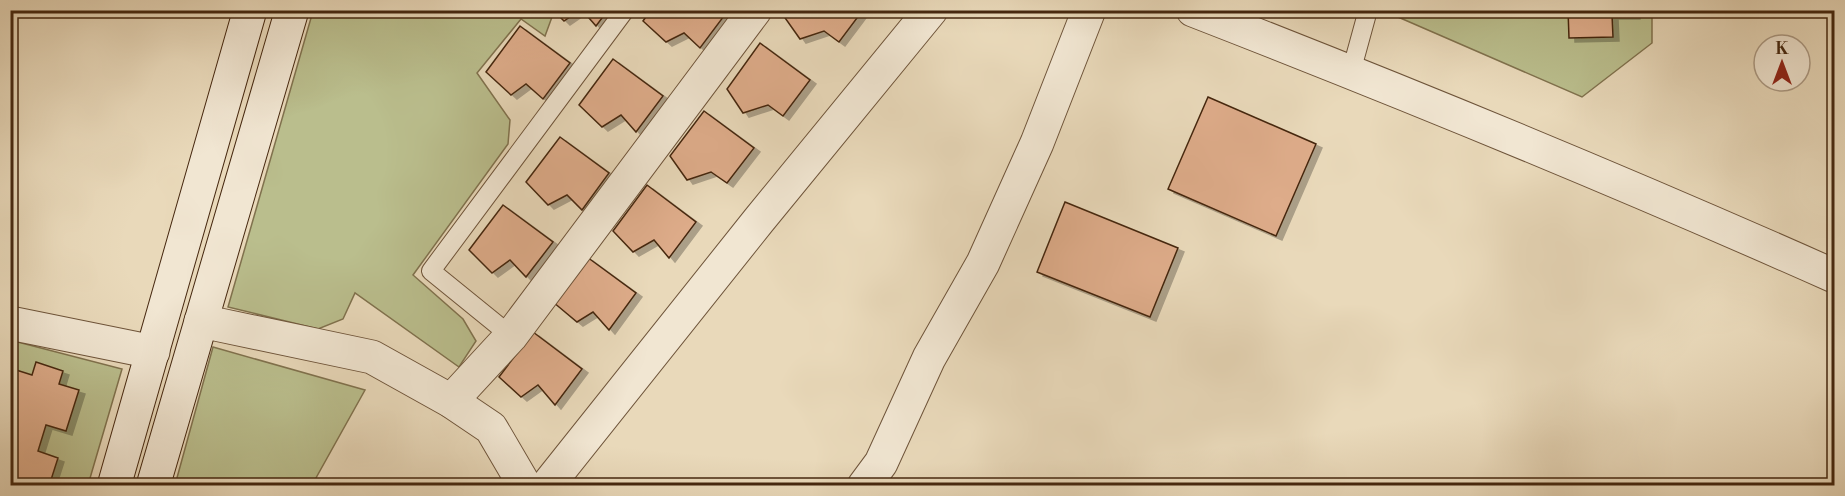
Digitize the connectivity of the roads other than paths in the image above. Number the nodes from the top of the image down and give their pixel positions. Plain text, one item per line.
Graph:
1 (250, 10) edge
2 (292, 10) edge
3 (625, 10) edge
4 (755, 10) edge
5 (931, 10) edge
6 (1089, 10) edge
7 (1192, 10) edge
8 (1368, 10) edge
9 (1351, 72) junction
10 (1834, 276) edge
11 (201, 321) junction
12 (10, 323) edge
13 (512, 336) junction
14 (153, 352) junction
15 (451, 401) junction
16 (114, 486) edge
17 (153, 486) edge
18 (525, 486) edge
19 (547, 486) edge
20 (864, 486) edge

1 - 14 street
2 - 11 street
3 - 13 lane
4 - 13 street
5 - 19 street
6 - 20 street
7 - 9 street
8 - 9 lane
9 - 10 street
11 - 15 street
11 - 17 street
12 - 14 street
13 - 15 street
14 - 16 street
15 - 18 street

